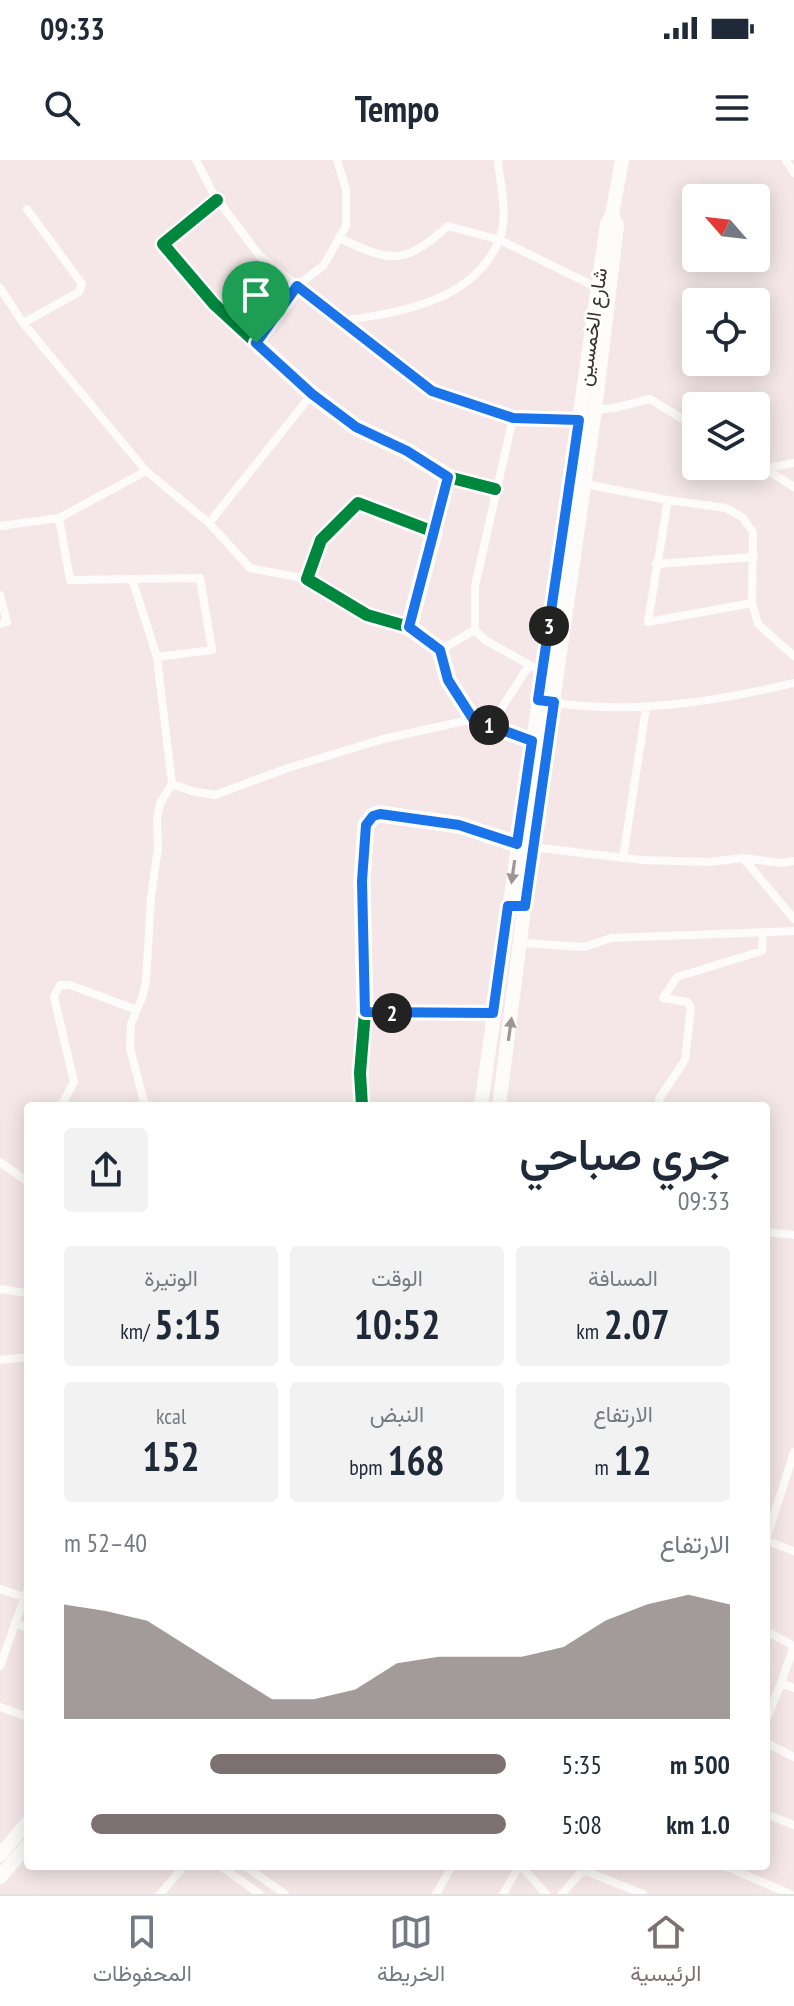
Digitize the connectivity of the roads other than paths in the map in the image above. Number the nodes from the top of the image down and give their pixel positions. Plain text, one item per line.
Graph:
1 (196, 160) edge
2 (337, 160) edge
3 (498, 160) edge
4 (622, 160) edge
5 (786, 160) edge
6 (794, 173) edge
7 (217, 200) junction
8 (27, 209) dead end
9 (612, 215) junction
10 (339, 238) junction
11 (500, 240) junction
12 (297, 286) junction
13 (0, 288) edge
14 (598, 288) junction
15 (341, 321) junction
16 (23, 323) junction
17 (256, 343) junction
18 (312, 394) junction
19 (595, 410) junction
20 (513, 418) junction
21 (682, 418) edge
22 (579, 420) junction
23 (794, 463) edge
24 (770, 468) edge
25 (770, 469) edge
26 (146, 471) junction
27 (448, 477) junction
28 (585, 484) junction
29 (794, 487) edge
30 (495, 489) junction
31 (668, 500) junction
32 (59, 518) junction
33 (209, 523) junction
34 (0, 526) edge
35 (434, 532) junction
36 (754, 557) junction
37 (656, 564) junction
38 (132, 579) junction
39 (307, 579) junction
40 (0, 595) edge
41 (752, 603) junction
42 (0, 624) edge
43 (409, 627) junction
44 (475, 630) junction
45 (440, 650) junction
46 (794, 656) edge
47 (157, 657) junction
48 (536, 668) junction
49 (794, 683) edge
50 (538, 700) junction
51 (554, 702) junction
52 (646, 708) junction
53 (473, 719) junction
54 (491, 725) junction
55 (532, 741) junction
56 (172, 784) junction
57 (517, 844) junction
58 (532, 847) junction
59 (623, 858) junction
60 (743, 858) junction
61 (794, 861) edge
62 (508, 906) junction
63 (525, 906) junction
64 (794, 919) edge
65 (794, 931) edge
66 (763, 932) junction
67 (521, 943) junction
68 (137, 1010) junction
69 (365, 1012) junction
70 (493, 1013) junction
71 (63, 1102) edge
72 (144, 1102) edge
73 (362, 1102) edge
74 (482, 1102) edge
75 (500, 1102) edge
76 (659, 1102) edge
77 (0, 1162) edge
78 (24, 1179) edge
79 (770, 1232) edge
80 (794, 1235) edge
81 (0, 1289) edge
82 (24, 1292) edge
83 (24, 1357) edge
84 (0, 1360) edge
85 (794, 1452) edge
86 (770, 1528) edge
87 (770, 1542) edge
88 (794, 1551) edge
89 (0, 1589) edge
90 (24, 1593) edge
91 (24, 1598) edge
92 (15, 1622) junction
93 (24, 1627) edge
94 (770, 1633) edge
95 (0, 1666) edge
96 (781, 1683) junction
97 (794, 1688) edge
98 (0, 1707) edge
99 (770, 1711) edge
100 (24, 1716) edge
101 (770, 1745) edge
102 (794, 1757) edge
103 (770, 1816) edge
104 (794, 1825) edge
105 (24, 1827) edge
106 (24, 1850) edge
107 (0, 1855) edge
108 (181, 1870) edge
109 (226, 1870) edge
110 (251, 1870) edge
111 (450, 1870) edge
112 (518, 1870) edge
113 (524, 1870) edge
114 (581, 1870) edge
115 (734, 1870) edge
116 (0, 1877) edge
117 (247, 1884) junction
118 (160, 1894) edge
119 (239, 1894) edge
120 (260, 1894) edge
121 (285, 1894) edge
122 (436, 1894) edge
123 (503, 1894) edge
124 (546, 1894) edge
125 (562, 1894) edge
126 (643, 1894) edge
127 (790, 1894) edge

1 - 7 street
2 - 10 street
3 - 11 street
4 - 9 main road, شارع الخمسين
5 - 6 street
7 - 12 street
7 - 17 street
8 - 16 street
9 - 14 main road, شارع الخمسين
9 - 19 main road, شارع الخمسين
10 - 11 street
10 - 12 street
11 - 14 street
11 - 15 street
12 - 15 street
12 - 17 street
13 - 16 street
14 - 22 main road, شارع الخمسين
15 - 20 street
16 - 26 street
17 - 18 street
18 - 27 street
18 - 33 street
19 - 21 street
19 - 28 main road, شارع الخمسين
20 - 22 street
20 - 30 street
22 - 48 main road, شارع الخمسين
23 - 24 street
25 - 29 street
26 - 32 street
26 - 33 street
27 - 30 street
27 - 35 street
28 - 31 street
28 - 51 main road, شارع الخمسين
30 - 44 street
31 - 36 street
31 - 37 street
32 - 34 street
32 - 38 street
33 - 39 street
35 - 39 street
35 - 43 street
36 - 37 street
36 - 41 street
37 - 41 street
38 - 47 street
38 - 47 street
39 - 43 street
40 - 42 street
41 - 46 street
43 - 45 street
44 - 45 street
44 - 48 street
45 - 53 street
47 - 56 street
48 - 50 main road, شارع الخمسين
48 - 54 street
49 - 52 street
50 - 51 street
50 - 55 main road, شارع الخمسين
51 - 52 street
51 - 58 main road, شارع الخمسين
52 - 59 street
53 - 54 street
53 - 56 street
54 - 55 street
55 - 57 main road, شارع الخمسين
56 - 68 street
57 -> 62 main road, شارع الخمسين
57 - 69 street
58 - 59 street
58 - 63 main road, شارع الخمسين
59 - 60 street
60 - 61 street
60 - 64 street
62 - 63 main road
62 - 70 main road, شارع الخمسين
63 - 67 main road, شارع الخمسين
65 - 66 street
66 - 67 street
66 - 76 street
75 -> 67 main road, شارع الخمسين
68 - 71 street
68 - 72 street
69 - 70 street
69 - 73 street
70 - 74 main road, شارع الخمسين
77 - 78 street
79 - 80 street
81 - 82 street
83 - 84 street
85 - 86 street
87 - 88 street
89 - 90 street
91 - 92 street
92 - 93 street
92 - 95 street
94 - 96 street
96 - 97 street
96 - 99 street
98 - 100 street
101 - 102 street
103 - 104 street
105 - 107 main road
106 - 116 main road
108 - 118 street
109 - 117 street
110 - 121 street
111 - 122 street
112 - 123 street
113 - 124 street
114 - 125 street
114 - 126 street
115 - 127 street
117 - 119 street
117 - 120 street

